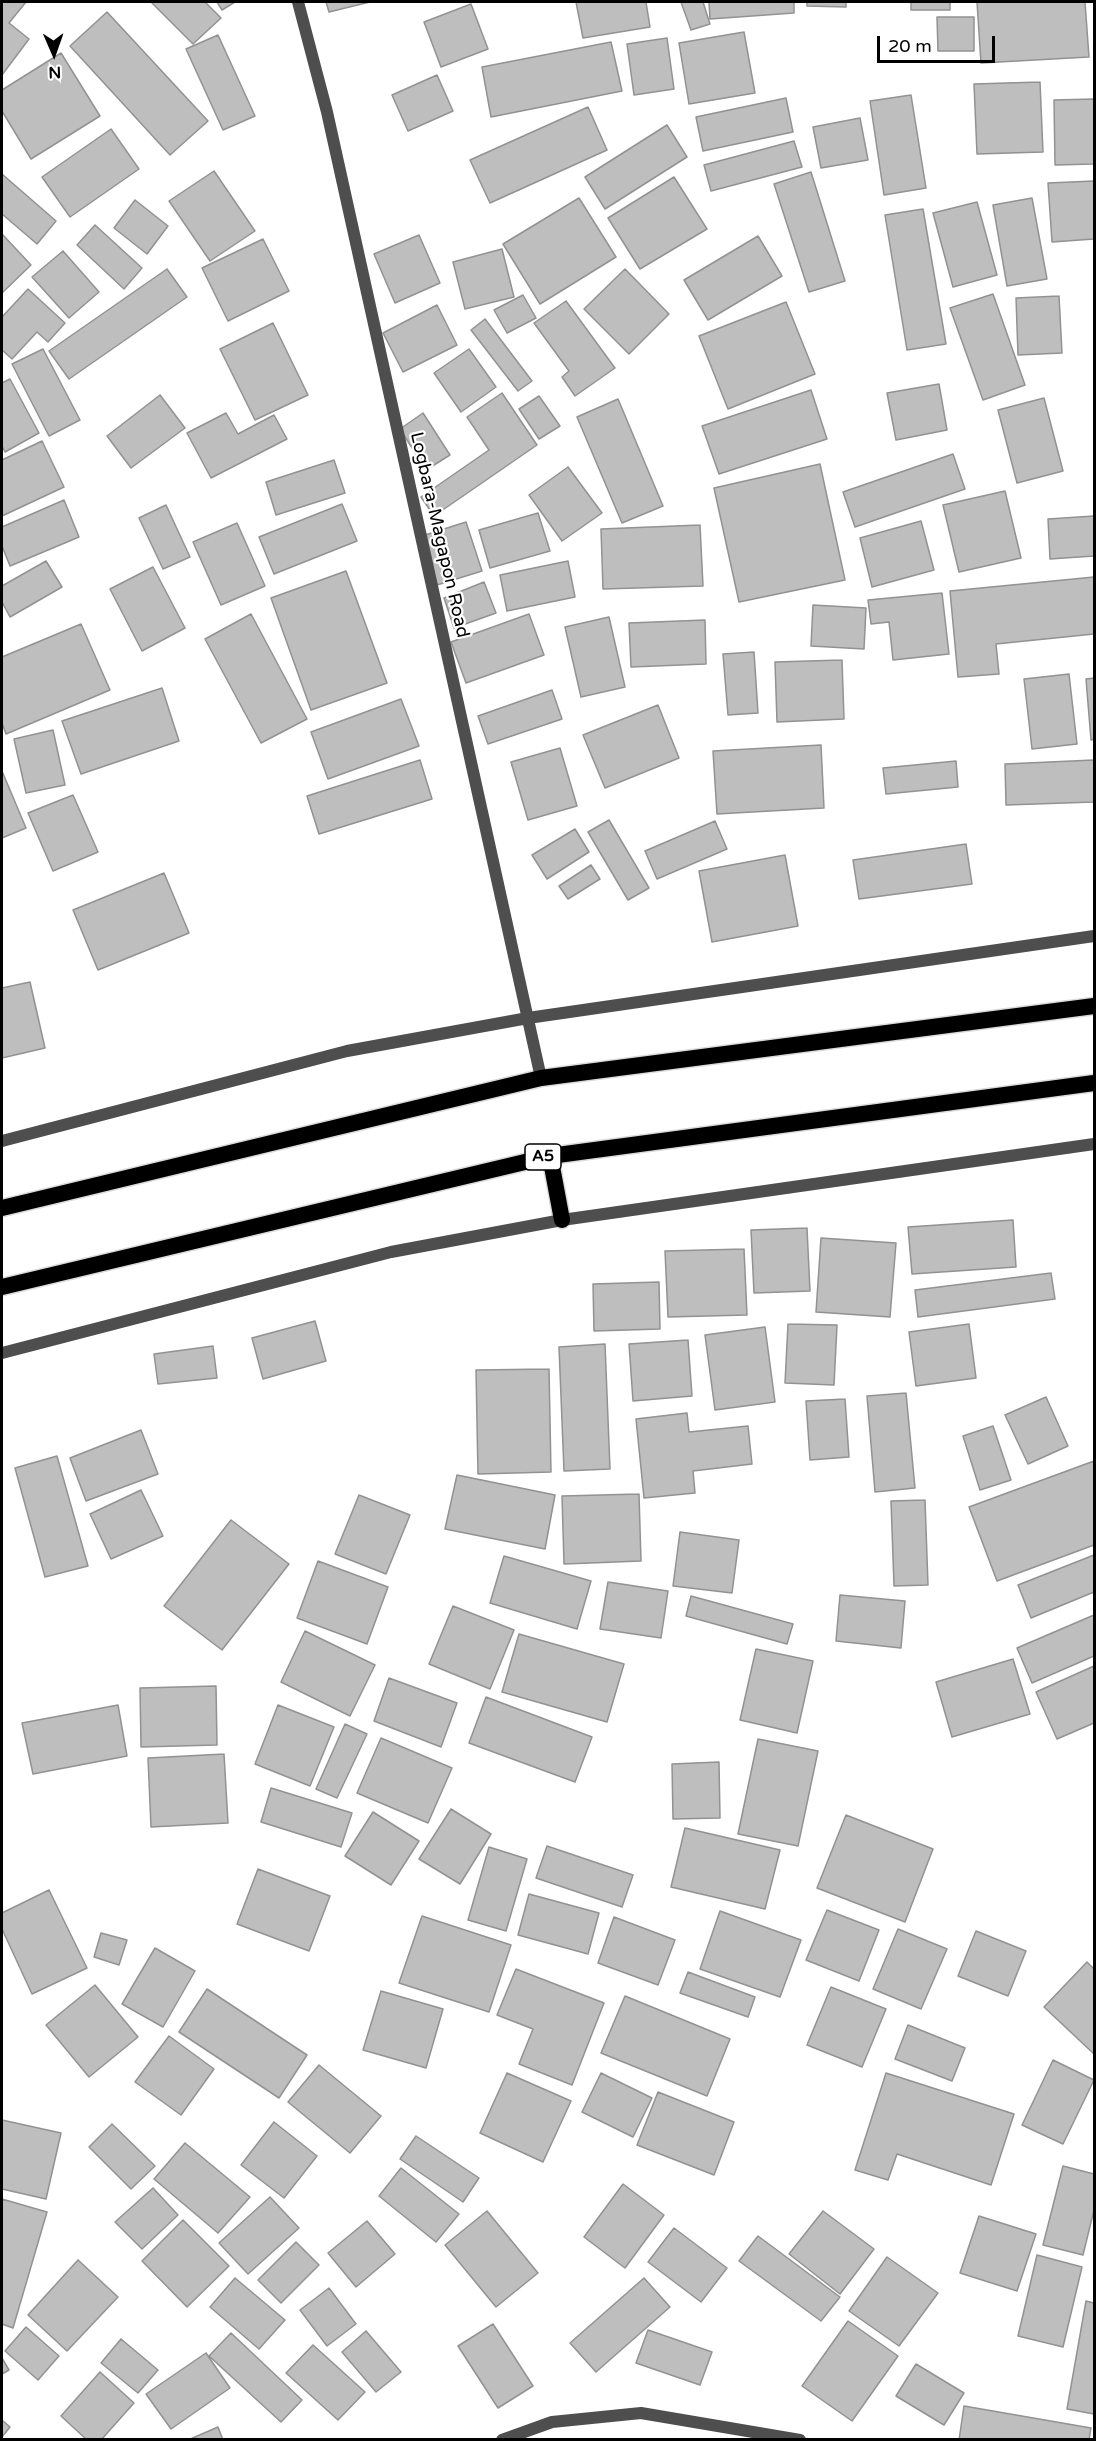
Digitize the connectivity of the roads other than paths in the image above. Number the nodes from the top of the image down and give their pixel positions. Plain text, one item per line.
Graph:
1 (298, 2) edge
2 (1095, 936) edge
3 (1095, 1006) edge
4 (528, 1018) junction
5 (541, 1077) junction
6 (1095, 1083) edge
7 (2, 1141) edge
8 (1095, 1144) edge
9 (550, 1156) junction
10 (2, 1208) edge
11 (562, 1221) junction
12 (2, 1287) edge
13 (2, 1353) edge
14 (502, 2439) edge
15 (800, 2439) edge

1 - 4 street, Logbara-Magapon Road
2 - 4 street
3 - 5 highway
4 - 5 street, Logbara-Magapon Road
4 - 7 street
5 - 10 highway
6 - 9 highway, A5
8 - 11 street
9 - 11 highway
9 - 12 highway, A5
11 - 13 street
14 - 15 street

